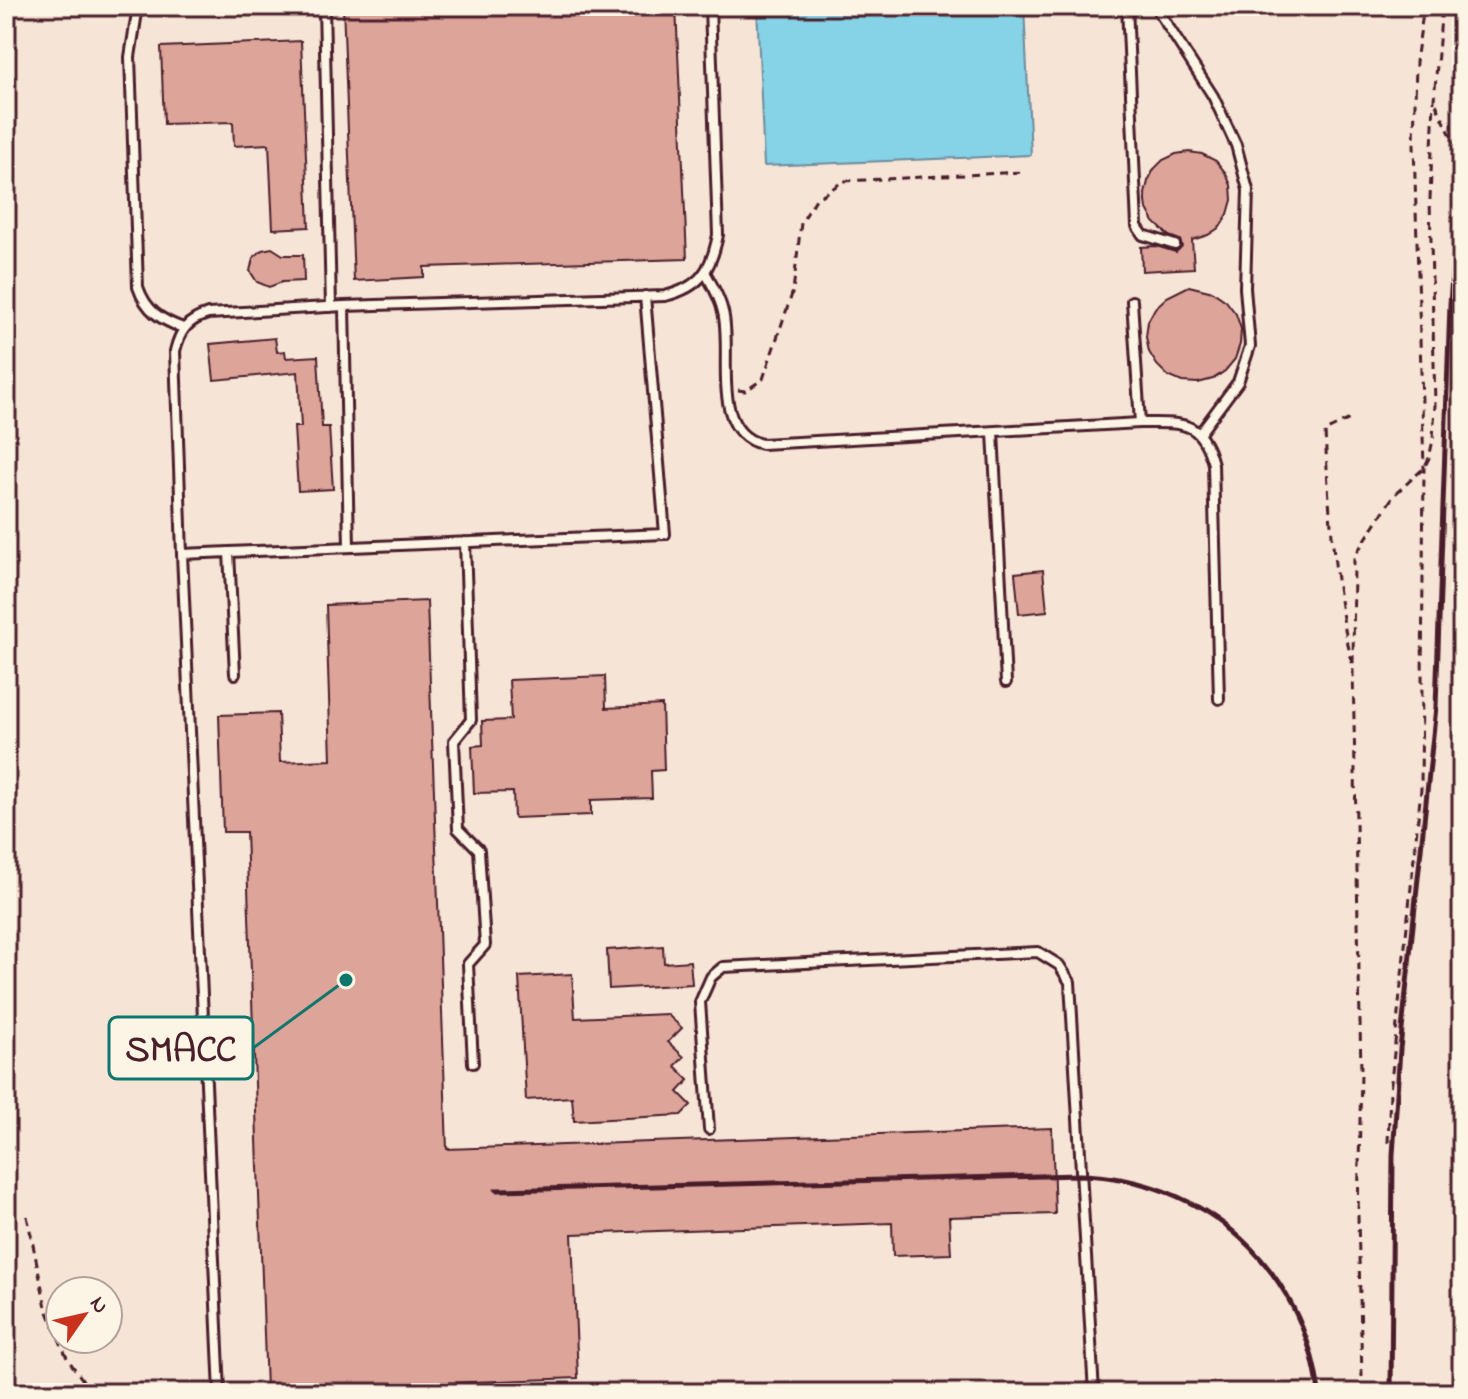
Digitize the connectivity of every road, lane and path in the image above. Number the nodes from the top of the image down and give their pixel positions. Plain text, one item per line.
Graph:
1 (138, 6) edge
2 (324, 6) edge
3 (710, 6) edge
4 (1127, 6) edge
5 (1155, 6) edge
6 (1424, 6) edge
7 (1442, 6) edge
8 (1434, 100) junction
9 (1462, 151) edge
10 (1023, 172) dead end
11 (1175, 245) dead end
12 (705, 272) junction
13 (645, 296) junction
14 (1132, 301) dead end
15 (344, 306) junction
16 (331, 307) junction
17 (183, 328) junction
18 (727, 389) junction
19 (1352, 418) dead end
20 (1140, 423) junction
21 (993, 432) junction
22 (1200, 433) junction
23 (1424, 468) junction
24 (465, 542) junction
25 (349, 547) junction
26 (229, 552) junction
27 (182, 554) junction
28 (1353, 671) junction
29 (235, 674) dead end
30 (1006, 682) dead end
31 (1219, 699) dead end
32 (473, 1063) dead end
33 (709, 1129) dead end
34 (1388, 1143) dead end
35 (27, 1216) dead end
36 (1362, 1377) dead end
37 (92, 1393) edge
38 (220, 1393) edge
39 (1094, 1393) edge

1 - 17 lane
2 - 16 lane
3 - 12 lane
4 - 11 lane
5 - 22 lane
6 - 23 path
7 - 8 path
8 - 9 path
8 - 23 path
10 - 18 path
12 - 13 lane
12 - 18 lane
13 - 15 lane
13 - 24 lane
14 - 20 lane
15 - 16 lane
15 - 25 lane
16 - 17 lane
17 - 27 lane
18 - 21 lane
19 - 28 path
20 - 21 lane
20 - 22 lane
21 - 30 lane
22 - 31 lane
23 - 28 path
23 - 34 path
24 - 25 lane
24 - 32 lane
25 - 26 lane
26 - 27 lane
26 - 29 lane
27 - 38 lane
28 - 36 path
33 - 39 lane
35 - 37 path

